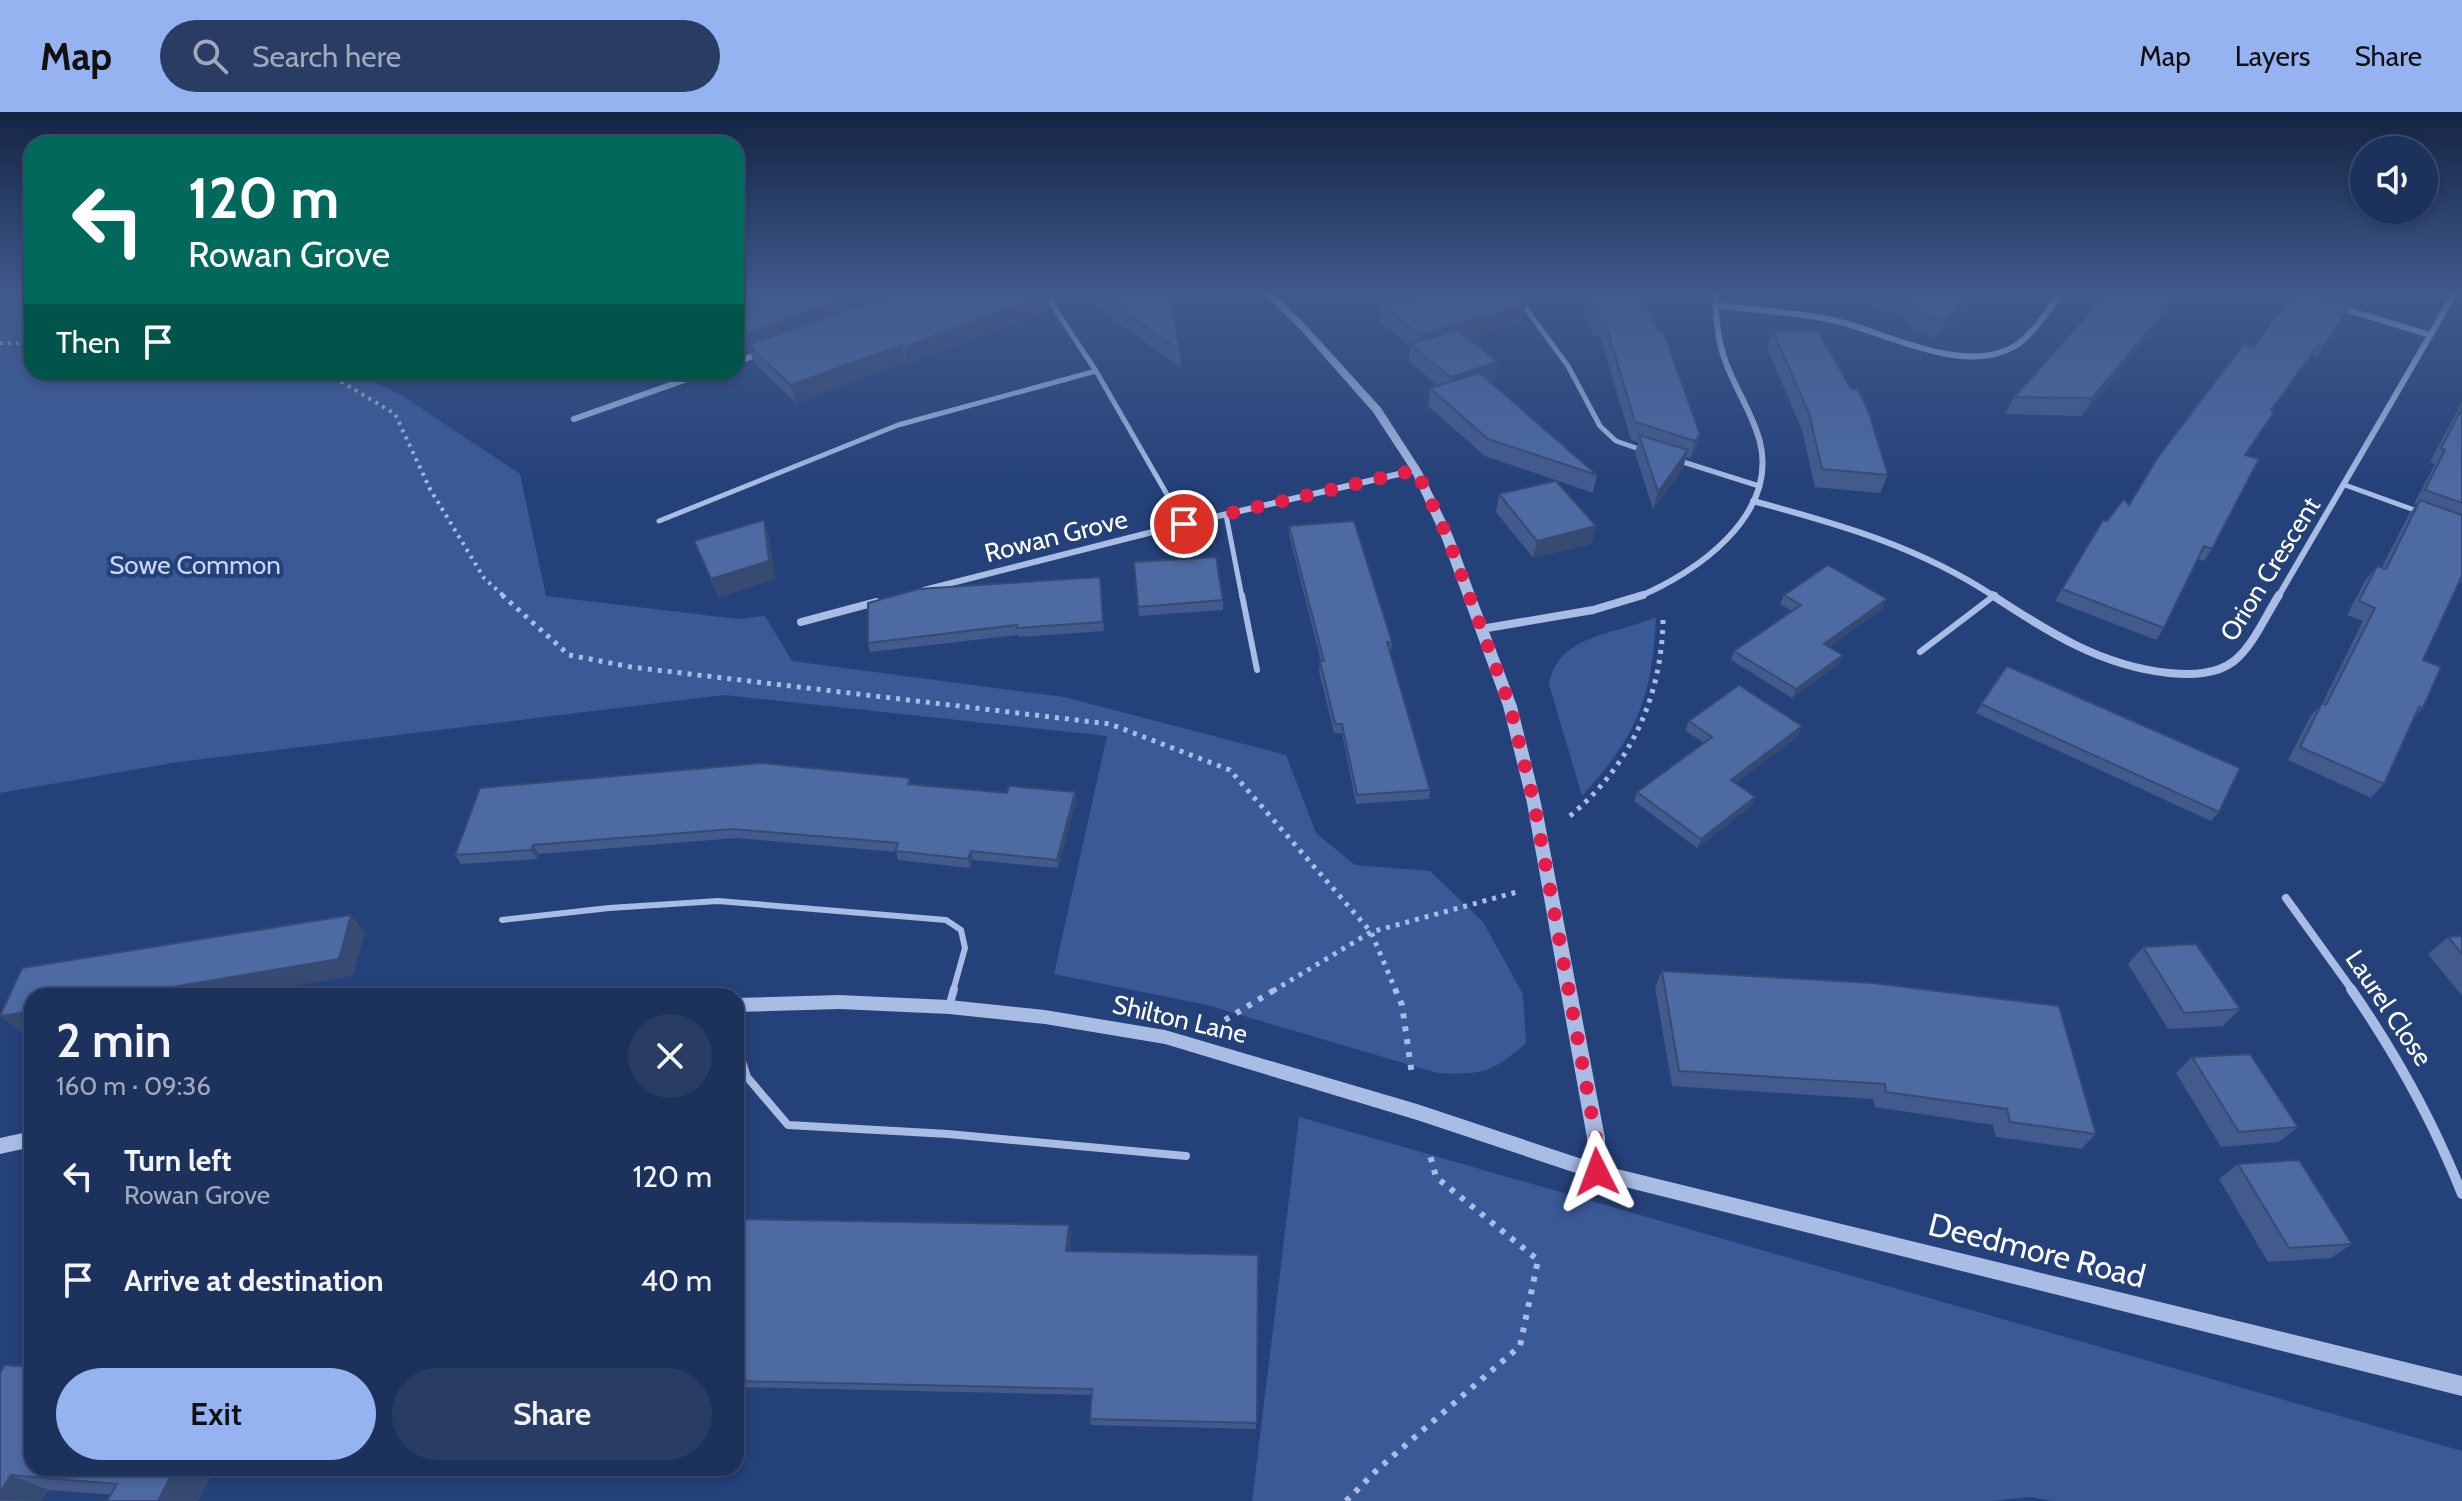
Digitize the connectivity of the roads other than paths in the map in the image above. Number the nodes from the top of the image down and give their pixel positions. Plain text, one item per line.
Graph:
1 (1086, 356) edge
2 (1329, 356) edge
3 (1559, 356) edge
4 (1724, 356) edge
5 (2418, 356) edge
6 (1096, 371) junction
7 (684, 380) edge
8 (574, 419) dead end
9 (1654, 453) edge
10 (1678, 460) edge
11 (1416, 470) junction
12 (1756, 485) junction
13 (2345, 485) junction
14 (1753, 501) junction
15 (1226, 515) junction
16 (2433, 517) edge
17 (659, 521) dead end
18 (1184, 524) junction
19 (908, 594) edge
20 (1995, 595) junction
21 (893, 598) edge
22 (801, 622) dead end
23 (1481, 629) junction
24 (1920, 652) dead end
25 (1257, 670) dead end
26 (2286, 898) dead end
27 (502, 920) dead end
28 (744, 1005) edge
29 (949, 1007) junction
30 (744, 1068) edge
31 (24, 1141) edge
32 (0, 1146) edge
33 (1186, 1156) dead end
34 (1597, 1172) junction
35 (2462, 1194) edge
36 (2462, 1386) edge

1 - 6 lane
2 - 11 street
3 - 9 lane
4 - 12 street
5 - 13 street, Orion Crescent
6 - 17 lane
6 - 18 lane
7 - 8 street
10 - 12 lane
11 - 15 street, Rowan Grove
11 - 23 street
12 - 14 street
13 - 16 lane
13 - 20 street, Orion Crescent
14 - 20 street, Orion Crescent
14 - 23 street
15 - 18 street, Rowan Grove
15 - 25 lane
18 - 19 street, Rowan Grove
20 - 24 lane
21 - 22 street
23 - 34 street
26 - 35 street, Laurel Close
27 - 29 lane
28 - 29 street, Shilton Lane
29 - 34 street, Shilton Lane
30 - 33 lane
31 - 32 street
34 - 36 street, Deedmore Road

